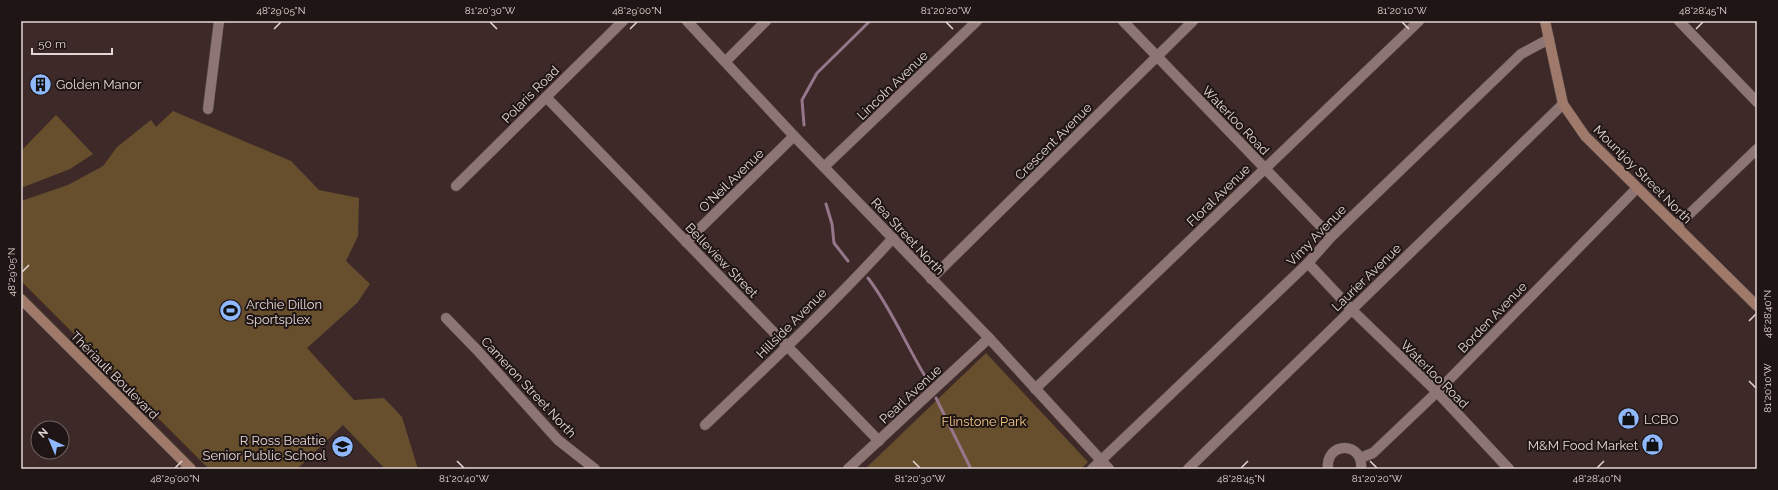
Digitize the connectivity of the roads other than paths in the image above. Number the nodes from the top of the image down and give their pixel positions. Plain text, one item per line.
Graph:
1 (219, 21) edge
2 (623, 21) edge
3 (687, 21) edge
4 (766, 21) edge
5 (977, 21) edge
6 (1123, 21) edge
7 (1193, 21) edge
8 (1419, 21) edge
9 (1545, 21) edge
10 (1679, 21) edge
11 (1549, 39) junction
12 (1157, 57) junction
13 (726, 61) junction
14 (546, 97) junction
15 (1757, 102) edge
16 (1563, 104) junction
17 (208, 109) dead end
18 (794, 136) junction
19 (1757, 149) edge
20 (824, 167) junction
21 (1265, 168) junction
22 (456, 186) dead end
23 (1637, 188) junction
24 (1677, 226) junction
25 (1331, 237) junction
26 (893, 238) junction
27 (686, 242) junction
28 (1308, 263) junction
29 (931, 279) junction
30 (21, 299) edge
31 (1757, 306) edge
32 (1352, 310) junction
33 (446, 318) dead end
34 (989, 338) junction
35 (787, 346) junction
36 (1035, 389) junction
37 (1436, 392) junction
38 (705, 425) dead end
39 (879, 441) junction
40 (1360, 458) junction
41 (1101, 460) junction
42 (191, 469) edge
43 (596, 469) edge
44 (848, 469) edge
45 (1092, 469) edge
46 (1110, 469) edge
47 (1188, 469) edge
48 (1328, 469) edge
49 (1361, 469) edge
50 (1509, 469) edge

1 - 17 street
2 - 14 street, Polaris Road
3 - 13 street, Rea Street North
4 - 13 street
5 - 20 street, Lincoln Avenue
6 - 12 street, Waterloo Road
7 - 12 street, Crescent Avenue
8 - 21 street, Floral Avenue
9 - 11 street
10 - 15 street
11 - 16 street, Mountjoy Street North
11 - 25 street, Vimy Avenue
12 - 21 street, Waterloo Road
12 - 29 street, Crescent Avenue
13 - 18 street, Rea Street North
14 - 22 street, Polaris Road
14 - 27 street, Belleview Street
16 - 23 street, Mountjoy Street North
16 - 32 street, Laurier Avenue
18 - 20 street, Rea Street North
18 - 27 street, O'Neil Avenue
19 - 24 street
20 - 26 street, Rea Street North
21 - 25 street, Waterloo Road
21 - 36 street, Floral Avenue
23 - 24 street, Mountjoy Street North
23 - 37 street, Borden Avenue
24 - 31 street, Mountjoy Street North
25 - 28 street, Vimy Avenue
26 - 29 street, Rea Street North
26 - 35 street, Hillside Avenue
27 - 35 street, Belleview Street
28 - 32 street, Waterloo Road
28 - 41 street, Vimy Avenue
29 - 34 street, Rea Street North
30 - 42 street, Thériault Boulevard
32 - 37 street, Waterloo Road
32 - 47 street, Laurier Avenue
33 - 43 street, Cameron Street North
34 - 36 street, Rea Street North
34 - 39 street, Pearl Avenue
35 - 38 street, Hillside Avenue
35 - 39 street, Belleview Street
36 - 41 street, Rea Street North
37 - 40 street, Borden Avenue
37 - 50 street, Waterloo Road
39 - 44 street, Pearl Avenue
40 - 48 street
40 - 49 street
41 - 45 street, Vimy Avenue
41 - 46 street, Rea Street North

